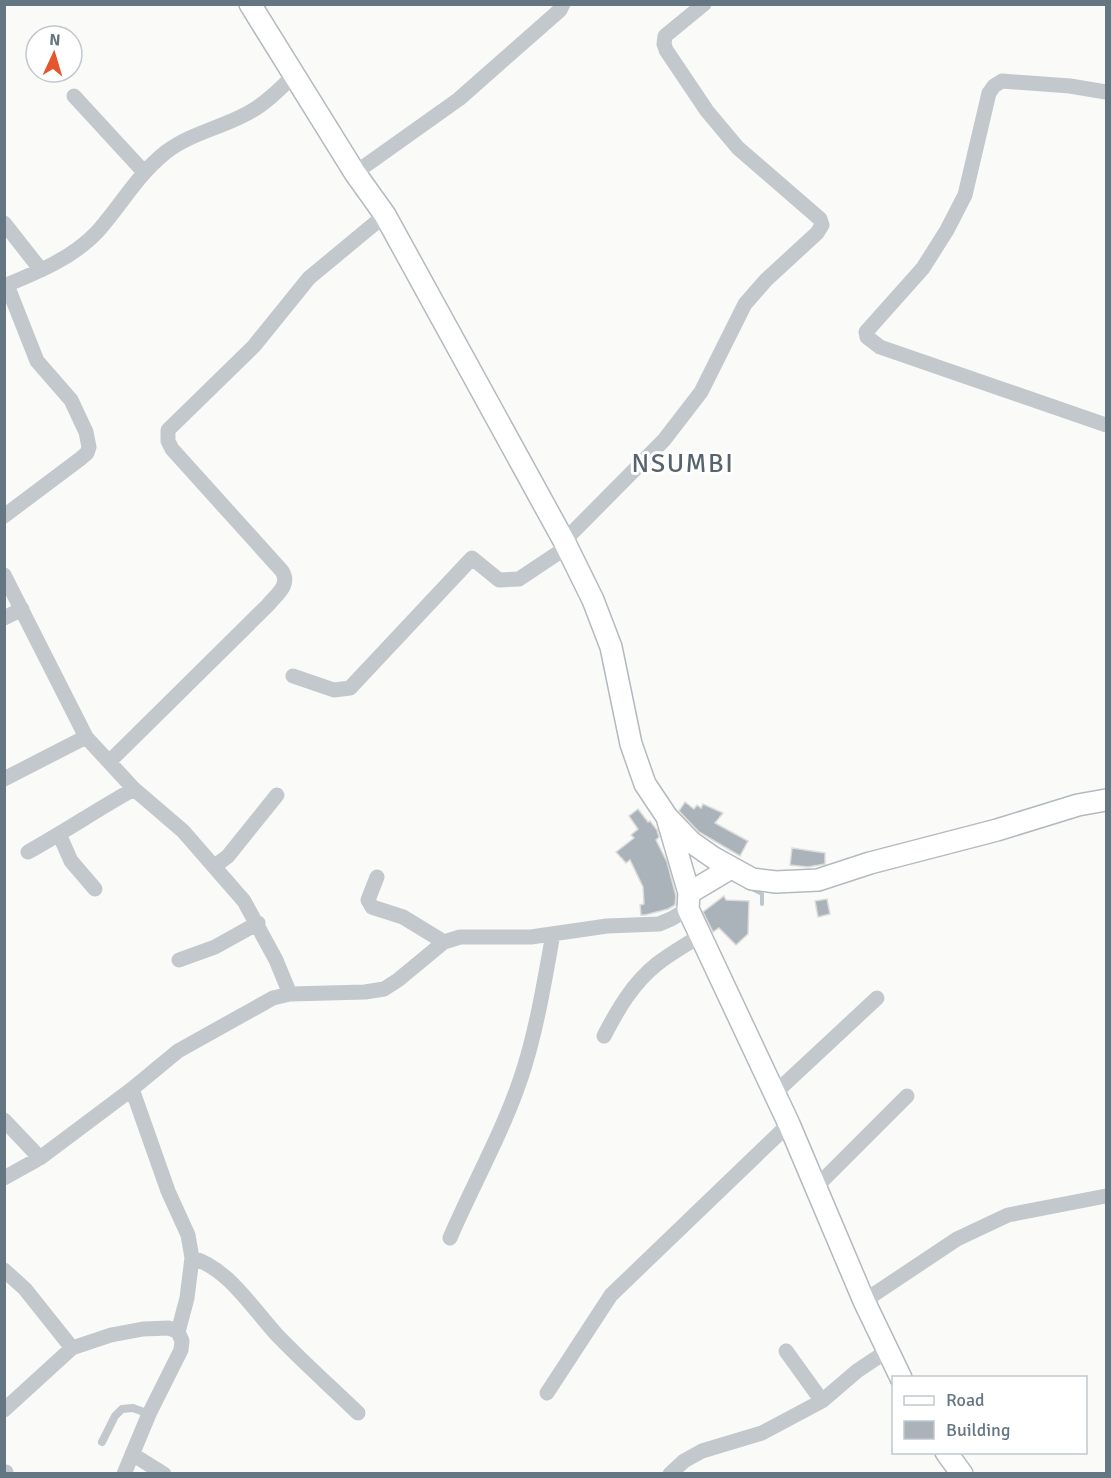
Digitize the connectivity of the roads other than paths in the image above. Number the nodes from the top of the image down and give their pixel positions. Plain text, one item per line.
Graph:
1 (250, 4) edge
2 (564, 4) edge
3 (704, 4) edge
4 (293, 76) junction
5 (1107, 92) edge
6 (74, 96) dead end
7 (143, 171) junction
8 (355, 173) junction
9 (385, 215) junction
10 (4, 223) edge
11 (41, 270) junction
12 (6, 286) edge
13 (1107, 425) edge
14 (4, 516) edge
15 (566, 544) junction
16 (4, 575) edge
17 (22, 609) junction
18 (4, 618) edge
19 (293, 676) dead end
20 (86, 737) junction
21 (109, 762) junction
22 (4, 779) edge
23 (134, 789) junction
24 (277, 795) dead end
25 (1107, 800) edge
26 (666, 817) junction
27 (59, 834) junction
28 (28, 852) dead end
29 (215, 866) junction
30 (731, 868) junction
31 (377, 877) dead end
32 (95, 889) dead end
33 (688, 901) junction
34 (258, 923) junction
35 (553, 934) junction
36 (701, 935) junction
37 (444, 942) junction
38 (179, 960) dead end
39 (290, 994) junction
40 (877, 998) dead end
41 (604, 1036) dead end
42 (132, 1089) junction
43 (775, 1093) junction
44 (907, 1096) dead end
45 (4, 1120) edge
46 (789, 1124) junction
47 (40, 1158) junction
48 (4, 1178) edge
49 (816, 1187) junction
50 (1107, 1196) edge
51 (450, 1238) dead end
52 (192, 1258) junction
53 (4, 1270) edge
54 (864, 1301) junction
55 (178, 1332) junction
56 (72, 1348) junction
57 (786, 1351) dead end
58 (887, 1351) junction
59 (900, 1376) edge
60 (547, 1393) dead end
61 (822, 1401) junction
62 (4, 1410) edge
63 (358, 1413) dead end
64 (149, 1414) junction
65 (102, 1442) dead end
66 (132, 1454) junction
67 (948, 1454) edge
68 (124, 1473) edge
69 (164, 1473) edge
70 (670, 1473) edge
71 (962, 1473) edge

1 - 4 street
2 - 8 street
3 - 15 street
4 - 7 street
4 - 8 street
5 - 13 street
6 - 7 street
7 - 11 street
8 - 9 street
9 - 15 street
9 - 21 street
10 - 11 street
11 - 12 street
12 - 14 street
15 - 19 street
15 - 26 street
16 - 17 street
17 - 18 street
17 - 20 street
20 - 21 street
20 - 22 street
21 - 23 street
23 - 27 street
23 - 29 street
24 - 29 street
25 - 30 street
26 - 30 street
26 - 33 street
27 - 28 street
27 - 32 street
29 - 34 street
30 - 33 street
31 - 37 street
33 - 35 street
33 - 36 street
34 - 38 street
34 - 39 street
35 - 37 street
35 - 51 street
36 - 41 street
36 - 43 street
37 - 39 street
39 - 42 street
40 - 43 street
42 - 47 street
42 - 52 street
43 - 46 street
44 - 49 street
45 - 47 street
46 - 49 street
46 - 60 street
47 - 48 street
49 - 54 street
50 - 54 street
52 - 55 street
52 - 63 street
53 - 56 street
54 - 58 street
55 - 56 street
55 - 64 street
56 - 62 street
57 - 61 street
58 - 59 street
58 - 61 street
61 - 70 street
64 - 65 lane
64 - 66 street
66 - 68 street
66 - 69 street
67 - 71 street

